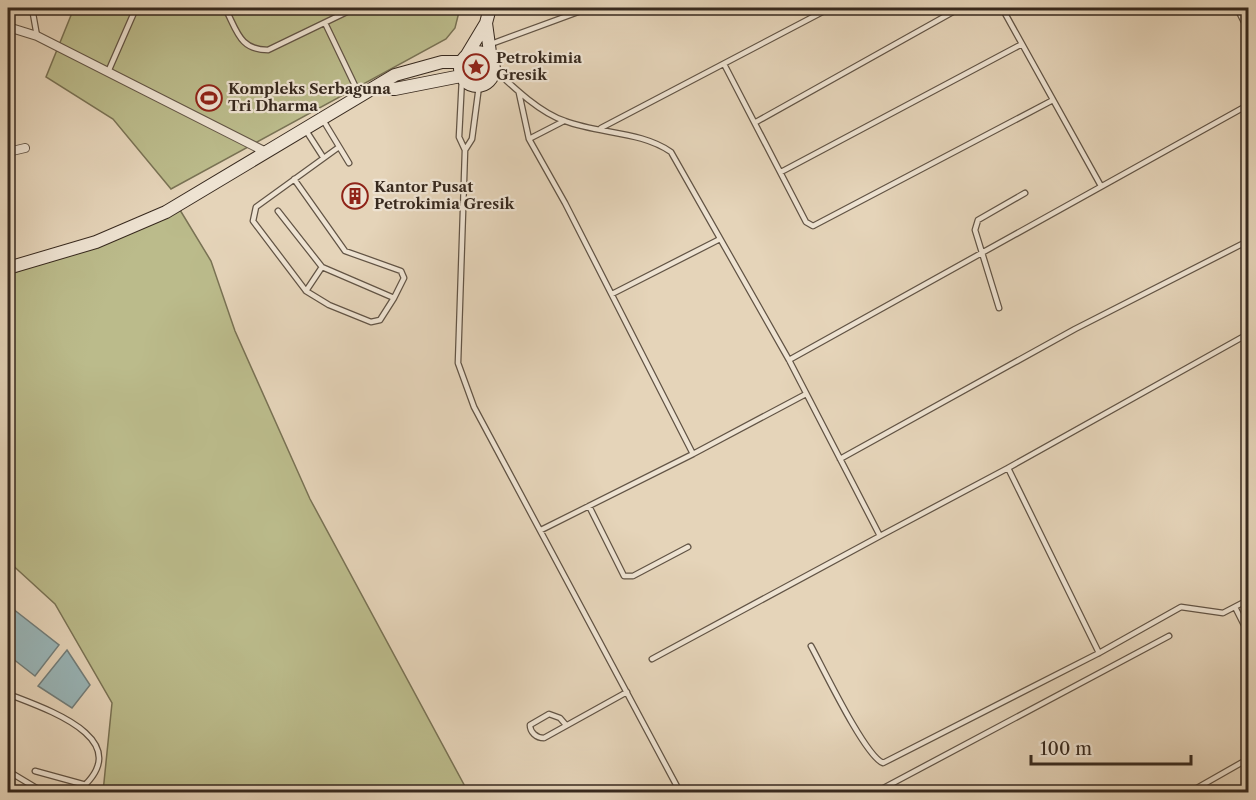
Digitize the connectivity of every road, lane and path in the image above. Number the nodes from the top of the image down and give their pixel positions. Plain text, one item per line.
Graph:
1 (32, 8) edge
2 (136, 8) edge
3 (225, 8) edge
4 (355, 8) edge
5 (490, 8) edge
6 (590, 8) edge
7 (830, 8) edge
8 (960, 8) edge
9 (1002, 8) edge
10 (1237, 8) edge
11 (325, 23) junction
12 (486, 23) junction
13 (8, 27) edge
14 (1248, 30) edge
15 (37, 36) junction
16 (1022, 44) junction
17 (489, 45) junction
18 (462, 60) junction
19 (724, 63) junction
20 (493, 64) junction
21 (108, 72) junction
22 (462, 77) junction
23 (479, 86) junction
24 (366, 92) junction
25 (519, 93) junction
26 (1053, 100) junction
27 (1248, 105) edge
28 (323, 120) junction
29 (564, 121) junction
30 (756, 122) junction
31 (601, 128) junction
32 (305, 129) junction
33 (529, 139) junction
34 (339, 147) junction
35 (25, 148) dead end
36 (465, 150) junction
37 (8, 152) edge
38 (266, 152) junction
39 (323, 157) junction
40 (349, 163) dead end
41 (781, 172) junction
42 (294, 178) junction
43 (1101, 186) junction
44 (1024, 193) dead end
45 (278, 211) dead end
46 (720, 239) junction
47 (1248, 241) edge
48 (984, 253) junction
49 (322, 267) junction
50 (8, 268) edge
51 (306, 291) junction
52 (612, 294) junction
53 (394, 298) junction
54 (999, 308) dead end
55 (1248, 334) edge
56 (789, 360) junction
57 (806, 394) junction
58 (693, 454) junction
59 (840, 459) junction
60 (1008, 468) junction
61 (589, 506) junction
62 (541, 530) junction
63 (880, 536) junction
64 (688, 547) dead end
65 (1248, 600) edge
66 (1235, 607) junction
67 (1248, 633) edge
68 (1169, 636) dead end
69 (811, 646) dead end
70 (1099, 653) junction
71 (652, 659) dead end
72 (627, 692) junction
73 (8, 694) edge
74 (566, 725) junction
75 (1248, 759) edge
76 (8, 771) edge
77 (35, 771) dead end
78 (86, 785) junction
79 (43, 792) edge
80 (77, 792) edge
81 (680, 792) edge
82 (876, 792) edge
83 (1190, 792) edge

1 - 15 lane
2 - 21 lane
3 - 11 lane
4 - 11 lane
5 - 12 main road
6 - 17 lane
7 - 19 lane
8 - 30 lane
9 - 16 lane
10 - 14 lane
11 - 24 lane
12 - 17 main road
12 - 18 main road
13 - 15 street
15 - 21 street
16 - 26 lane
16 - 41 lane
17 - 20 main road
18 - 20 main road
18 - 22 main road
18 - 24 main road
19 - 30 lane
19 - 31 lane
20 - 23 main road
20 - 25 lane
21 - 38 street
22 - 23 main road
22 - 24 main road
22 - 36 lane
23 - 36 lane
24 - 28 main road
25 - 29 lane
25 - 33 lane
26 - 41 lane
26 - 43 lane
27 - 43 lane
28 - 32 main road
28 - 34 lane
29 - 31 lane
29 - 33 lane
30 - 41 lane
31 - 46 lane
32 - 38 main road
32 - 39 lane
33 - 52 lane
34 - 39 lane
34 - 40 lane
35 - 37 street
36 - 62 lane
38 - 50 main road
39 - 42 lane
42 - 51 lane
42 - 53 lane
43 - 48 lane
44 - 48 lane
45 - 49 lane
46 - 52 lane
46 - 56 lane
47 - 59 lane
48 - 54 lane
48 - 56 lane
49 - 51 lane
49 - 53 lane
51 - 53 lane
52 - 58 lane
55 - 60 lane
56 - 57 lane
57 - 58 lane
57 - 59 lane
58 - 61 lane
59 - 63 lane
60 - 63 lane
60 - 70 lane
61 - 62 lane
61 - 64 lane
62 - 72 lane
63 - 71 lane
65 - 66 lane
66 - 67 lane
66 - 70 lane
68 - 82 lane
69 - 70 lane
72 - 74 lane
72 - 81 lane
73 - 78 lane
74 - 74 lane
75 - 83 lane
76 - 79 lane
77 - 78 lane
78 - 80 lane

